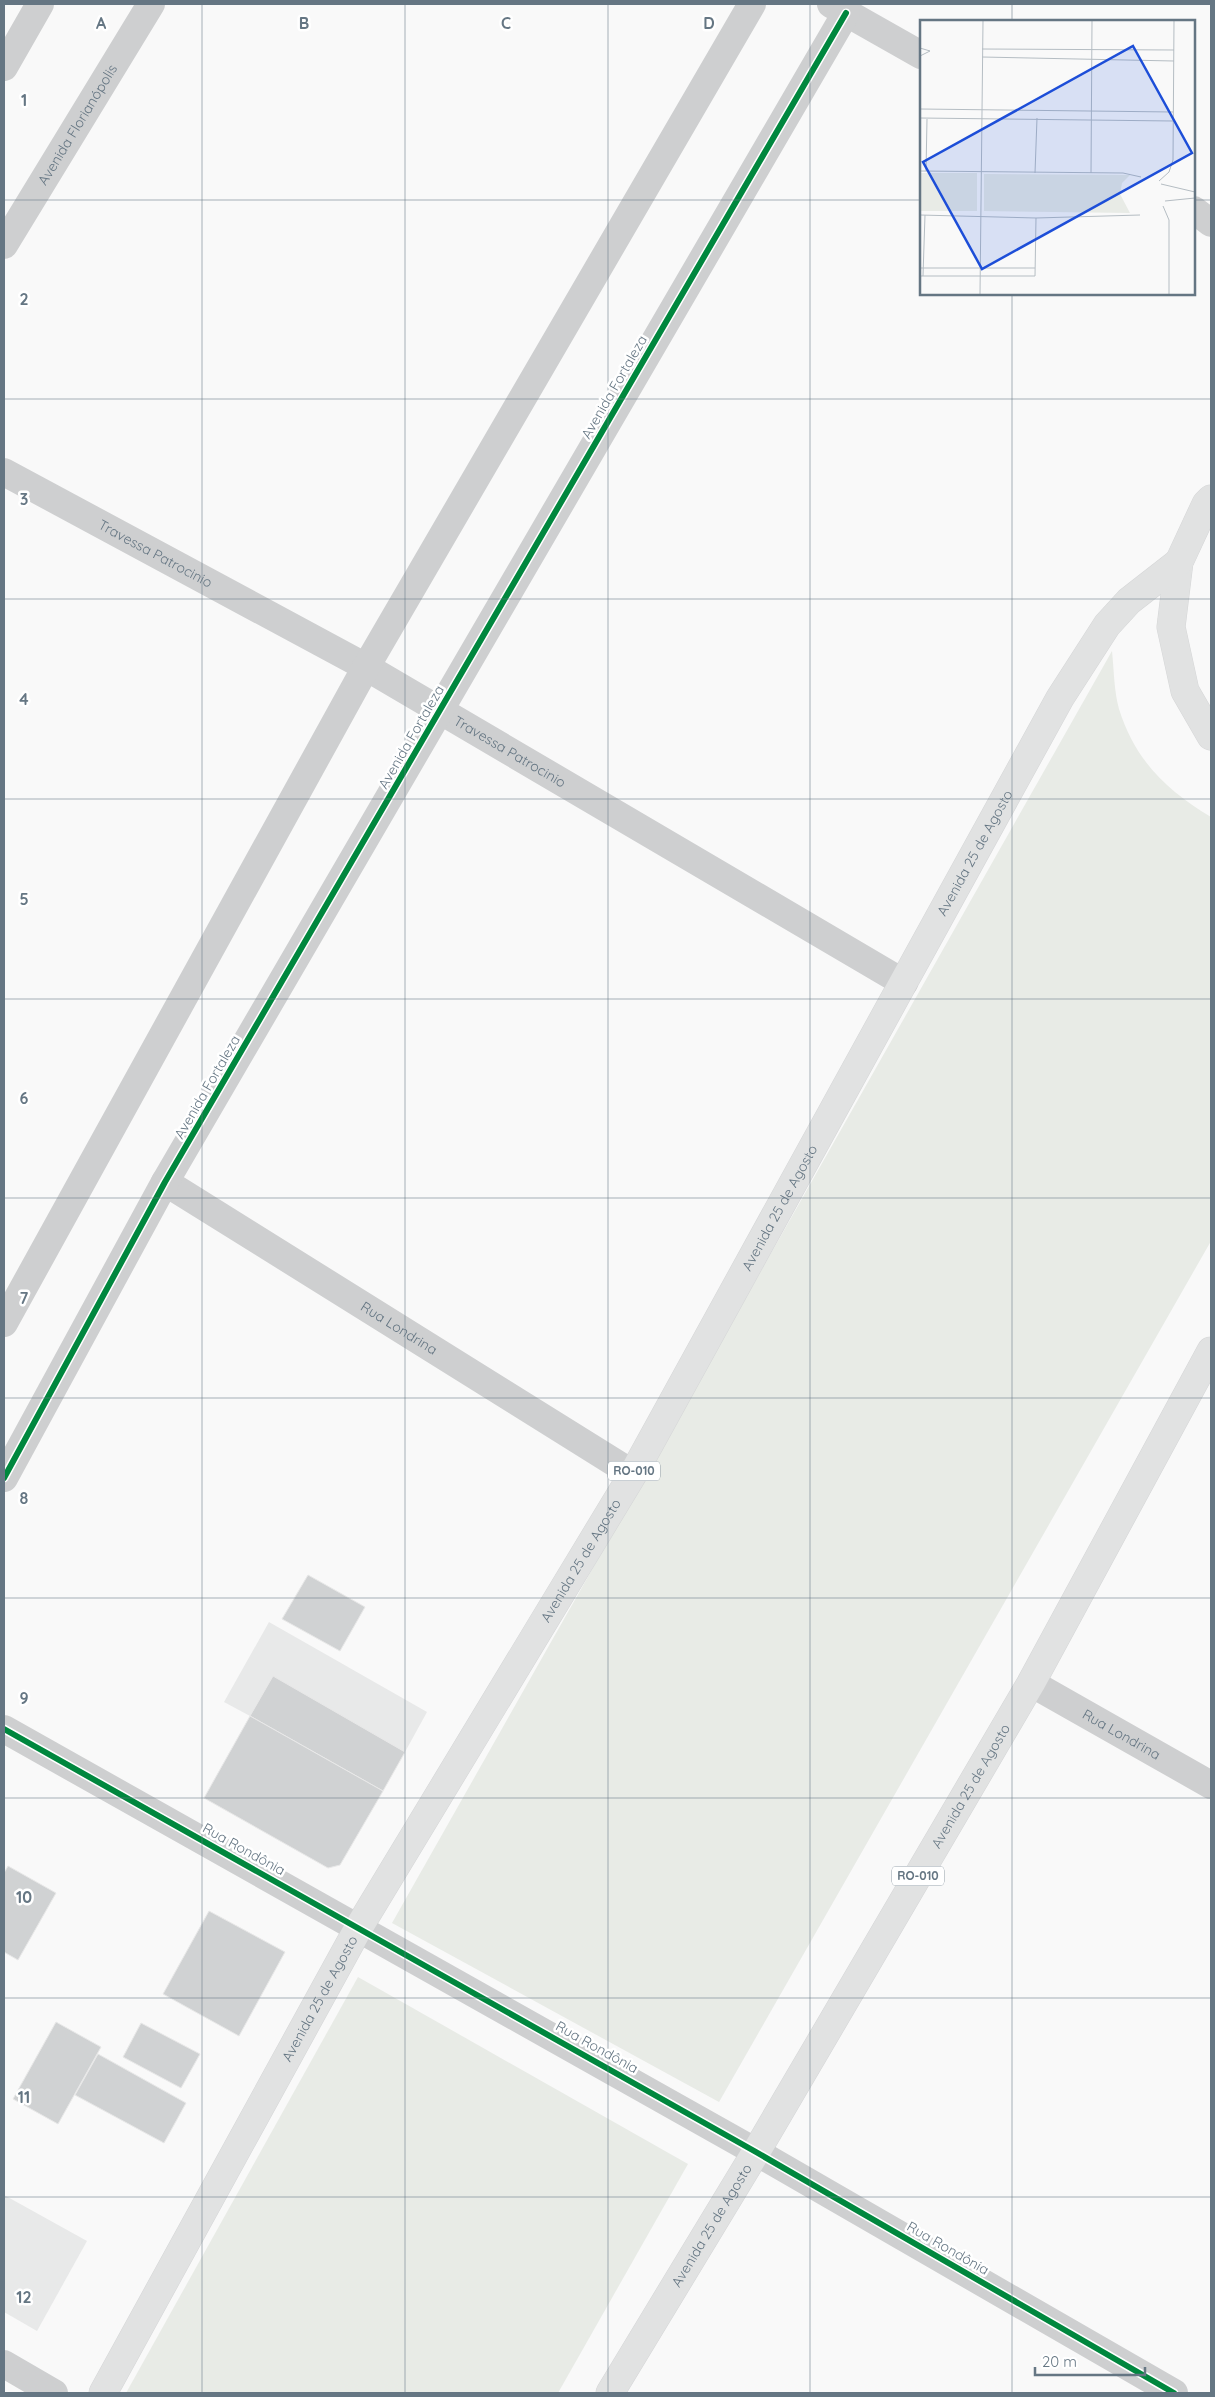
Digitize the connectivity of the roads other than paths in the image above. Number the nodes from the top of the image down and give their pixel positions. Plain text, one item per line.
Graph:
1 (40, 4) edge
2 (151, 4) edge
3 (752, 4) edge
4 (838, 8) edge
5 (920, 54) edge
6 (4, 67) edge
7 (1195, 211) edge
8 (1211, 223) edge
9 (4, 245) edge
10 (4, 472) edge
11 (1211, 499) edge
12 (1179, 562) junction
13 (366, 667) junction
14 (441, 711) junction
15 (1211, 736) edge
16 (904, 983) junction
17 (165, 1182) junction
18 (4, 1323) edge
19 (1211, 1351) edge
20 (633, 1474) junction
21 (4, 1478) edge
22 (1031, 1683) junction
23 (4, 1729) edge
24 (1211, 1785) edge
25 (359, 1927) junction
26 (756, 2152) junction
27 (4, 2364) edge
28 (54, 2393) edge
29 (103, 2393) edge
30 (610, 2393) edge
31 (1174, 2393) edge

1 - 6 street
2 - 9 street, Avenida Florianópolis
3 - 13 street
4 - 5 street
4 - 14 street, Avenida Fortaleza
7 - 8 street
10 - 13 street, Travessa Patrocinio
11 - 12 main road
12 - 15 main road
12 - 16 main road, Avenida 25 de Agosto / RO-010
13 - 14 street, Travessa Patrocinio
13 - 18 street
14 - 16 street, Travessa Patrocinio
14 - 17 street, Avenida Fortaleza
16 - 20 main road, Avenida 25 de Agosto / RO-010
17 - 20 street, Rua Londrina
17 - 21 street, Avenida Fortaleza
19 - 22 main road, Avenida 25 de Agosto / RO-010
20 - 25 main road, Avenida 25 de Agosto / RO-010
22 - 24 street, Rua Londrina
22 - 26 main road, Avenida 25 de Agosto / RO-010
23 - 25 street, Rua Rondônia
25 - 26 street, Rua Rondônia
25 - 29 main road, Avenida 25 de Agosto / RO-010
26 - 30 main road, Avenida 25 de Agosto / RO-010
26 - 31 street, Rua Rondônia
27 - 28 street

